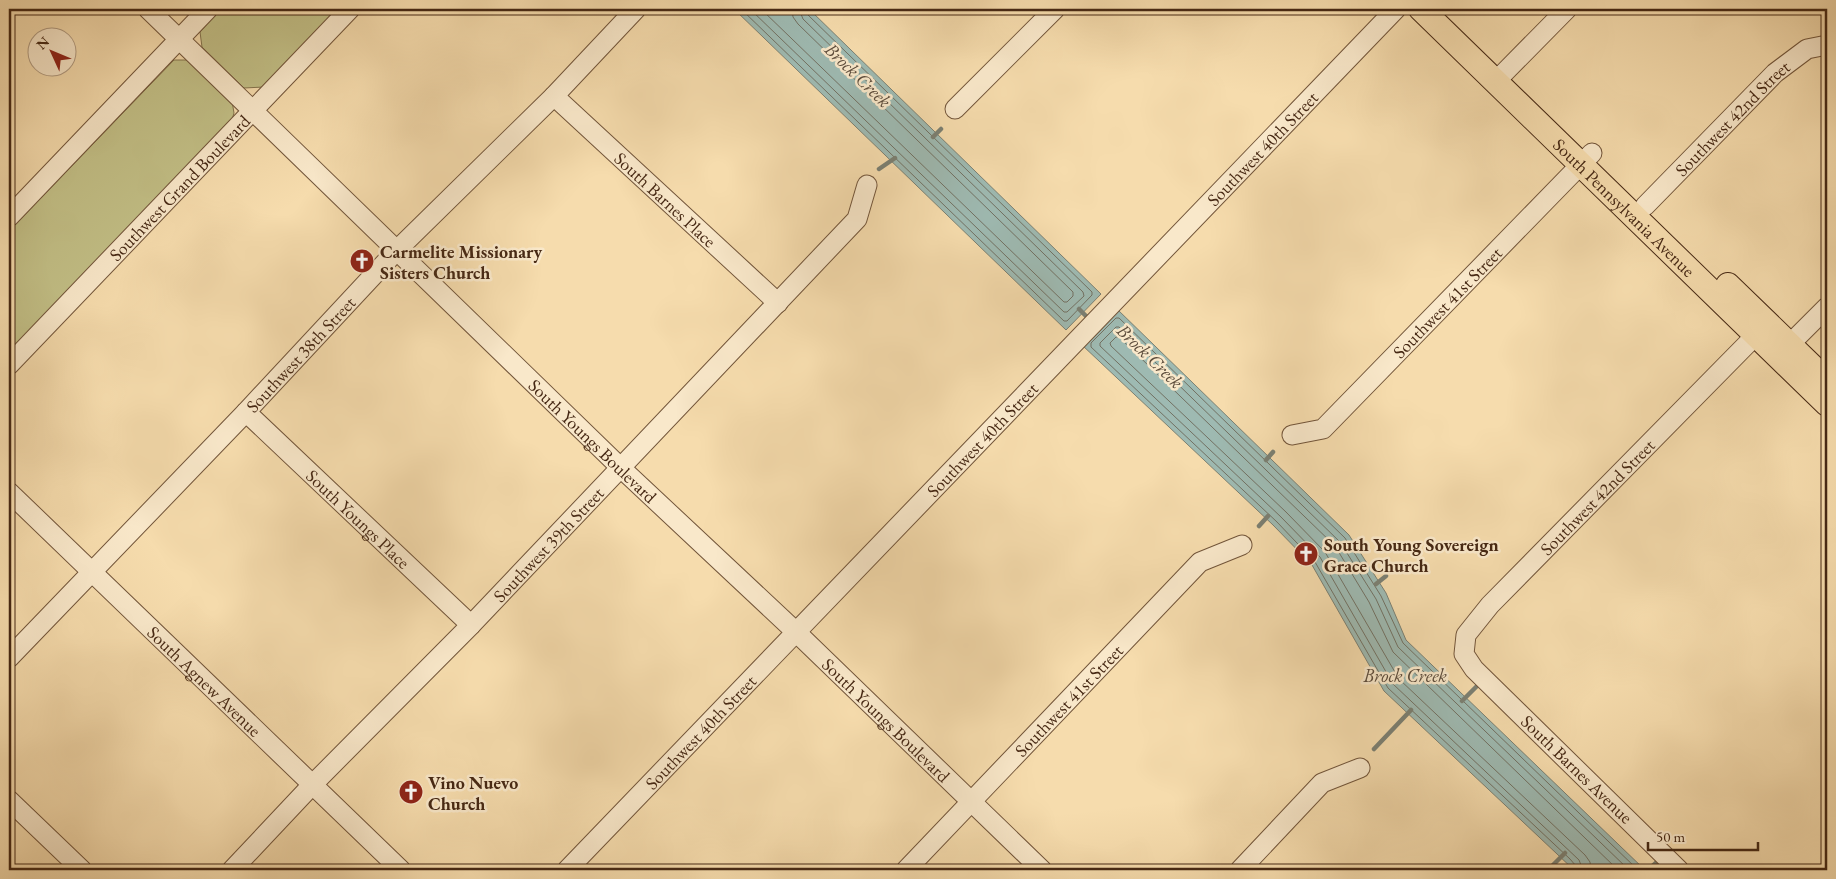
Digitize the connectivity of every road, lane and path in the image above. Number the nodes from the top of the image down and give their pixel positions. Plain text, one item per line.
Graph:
1 (148, 9) edge
2 (208, 9) edge
3 (350, 9) edge
4 (636, 9) edge
5 (1055, 9) edge
6 (1396, 9) edge
7 (1421, 9) edge
8 (1443, 9) edge
9 (1567, 9) edge
10 (179, 39) junction
11 (1827, 45) edge
12 (1502, 76) junction
13 (554, 96) junction
14 (955, 109) dead end
15 (253, 110) junction
16 (1587, 158) junction
17 (867, 185) dead end
18 (1645, 206) junction
19 (9, 217) edge
20 (397, 250) junction
21 (778, 302) junction
22 (1827, 307) edge
23 (1756, 335) junction
24 (1790, 344) junction
25 (9, 364) edge
26 (1827, 381) edge
27 (1827, 404) edge
28 (246, 412) junction
29 (1292, 435) dead end
30 (621, 468) junction
31 (9, 492) edge
32 (1242, 545) dead end
33 (90, 572) junction
34 (471, 625) junction
35 (796, 632) junction
36 (9, 658) edge
37 (1474, 669) joint
38 (1360, 768) dead end
39 (312, 785) junction
40 (9, 800) edge
41 (972, 803) junction
42 (82, 870) edge
43 (232, 870) edge
44 (401, 870) edge
45 (567, 870) edge
46 (906, 870) edge
47 (1042, 870) edge
48 (1240, 870) edge
49 (1679, 870) edge

1 - 10 street, South Youngs Boulevard
2 - 10 street
3 - 15 street, Southwest Grand Boulevard
4 - 13 street, Southwest 38th Street
5 - 14 street
6 - 35 street, Southwest 40th Street
7 - 12 main road, South Pennsylvania Avenue
8 - 12 main road, South Pennsylvania Avenue
9 - 12 street
10 - 15 street, South Youngs Boulevard
10 - 19 street
11 - 18 street, Southwest 42nd Street
12 - 16 main road, South Pennsylvania Avenue
13 - 20 street, Southwest 38th Street
13 - 21 street, South Barnes Place
15 - 20 street, South Youngs Boulevard
15 - 25 street, Southwest Grand Boulevard
16 - 18 main road, South Pennsylvania Avenue
16 - 23 main road, South Pennsylvania Avenue
16 - 29 street, Southwest 41st Street
17 - 21 street, Southwest 39th Street
18 - 24 main road, South Pennsylvania Avenue
20 - 28 street, Southwest 38th Street
20 - 30 street, South Youngs Boulevard
21 - 30 street, Southwest 39th Street
22 - 24 street
23 - 24 street
23 - 27 main road, South Pennsylvania Avenue
23 - 37 street, Southwest 42nd Street
24 - 26 main road, South Pennsylvania Avenue
28 - 33 street, Southwest 38th Street
28 - 34 street, South Youngs Place
30 - 34 street, Southwest 39th Street
30 - 35 street, South Youngs Boulevard
31 - 33 street, South Agnew Avenue
32 - 41 street, Southwest 41st Street
33 - 36 street, Southwest 38th Street
33 - 39 street, South Agnew Avenue
34 - 39 street, Southwest 39th Street
35 - 41 street, South Youngs Boulevard
35 - 45 street, Southwest 40th Street
37 - 49 street, South Barnes Avenue
38 - 48 street
39 - 43 street, Southwest 39th Street
39 - 44 street, South Agnew Avenue
40 - 42 street
41 - 46 street, Southwest 41st Street
41 - 47 street, South Youngs Boulevard

